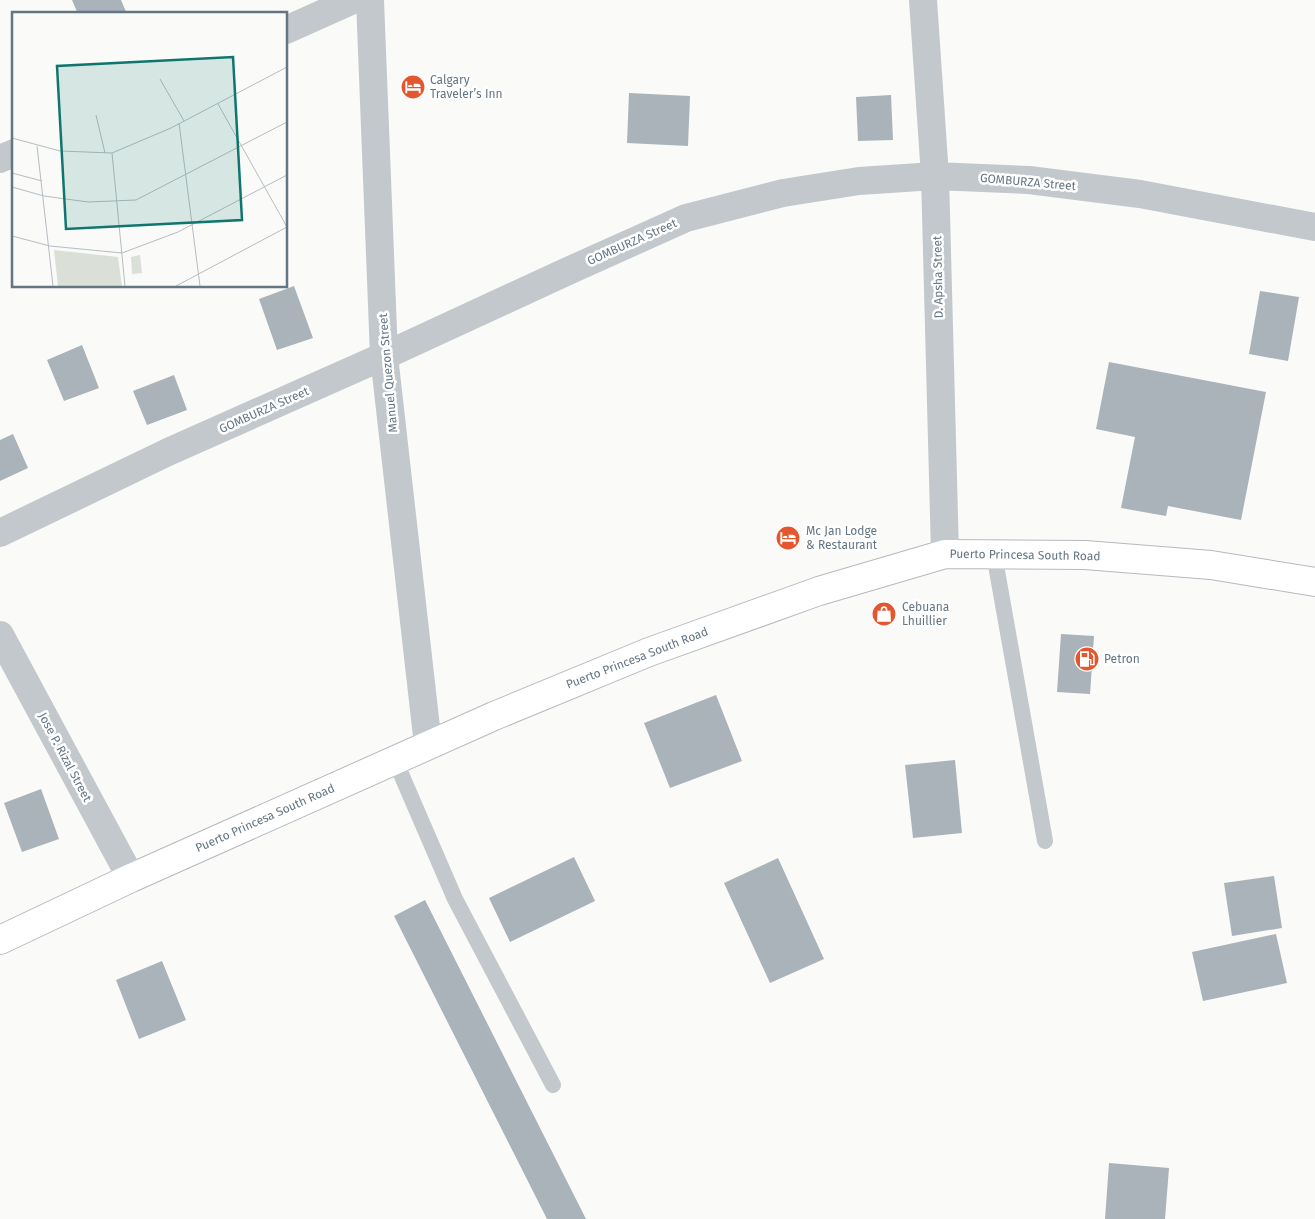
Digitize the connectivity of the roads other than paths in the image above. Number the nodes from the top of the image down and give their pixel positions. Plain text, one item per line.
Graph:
1 (353, 0) edge
2 (370, 0) edge
3 (923, 0) edge
4 (288, 29) edge
5 (12, 153) edge
6 (0, 159) edge
7 (935, 176) junction
8 (1315, 227) edge
9 (384, 356) junction
10 (0, 533) edge
11 (945, 554) junction
12 (994, 554) junction
13 (1315, 582) edge
14 (0, 635) edge
15 (428, 745) junction
16 (395, 760) junction
17 (1045, 841) dead end
18 (131, 878) junction
19 (0, 940) edge
20 (553, 1085) dead end

1 - 4 street
2 - 9 street, Manuel Quezon Street
3 - 7 street, D. Apsha Street
5 - 6 street
7 - 8 street, GOMBURZA Street
7 - 9 street, GOMBURZA Street
7 - 11 street, D. Apsha Street
9 - 10 street, GOMBURZA Street
9 - 15 street, Manuel Quezon Street
11 - 12 main road, Puerto Princesa South Road
11 - 15 main road, Puerto Princesa South Road
12 - 13 main road, Puerto Princesa South Road
12 - 17 lane
14 - 18 street, Jose P. Rizal Street
15 - 16 main road, Puerto Princesa South Road
16 - 18 main road, Puerto Princesa South Road
16 - 20 lane
18 - 19 main road, Puerto Princesa South Road

